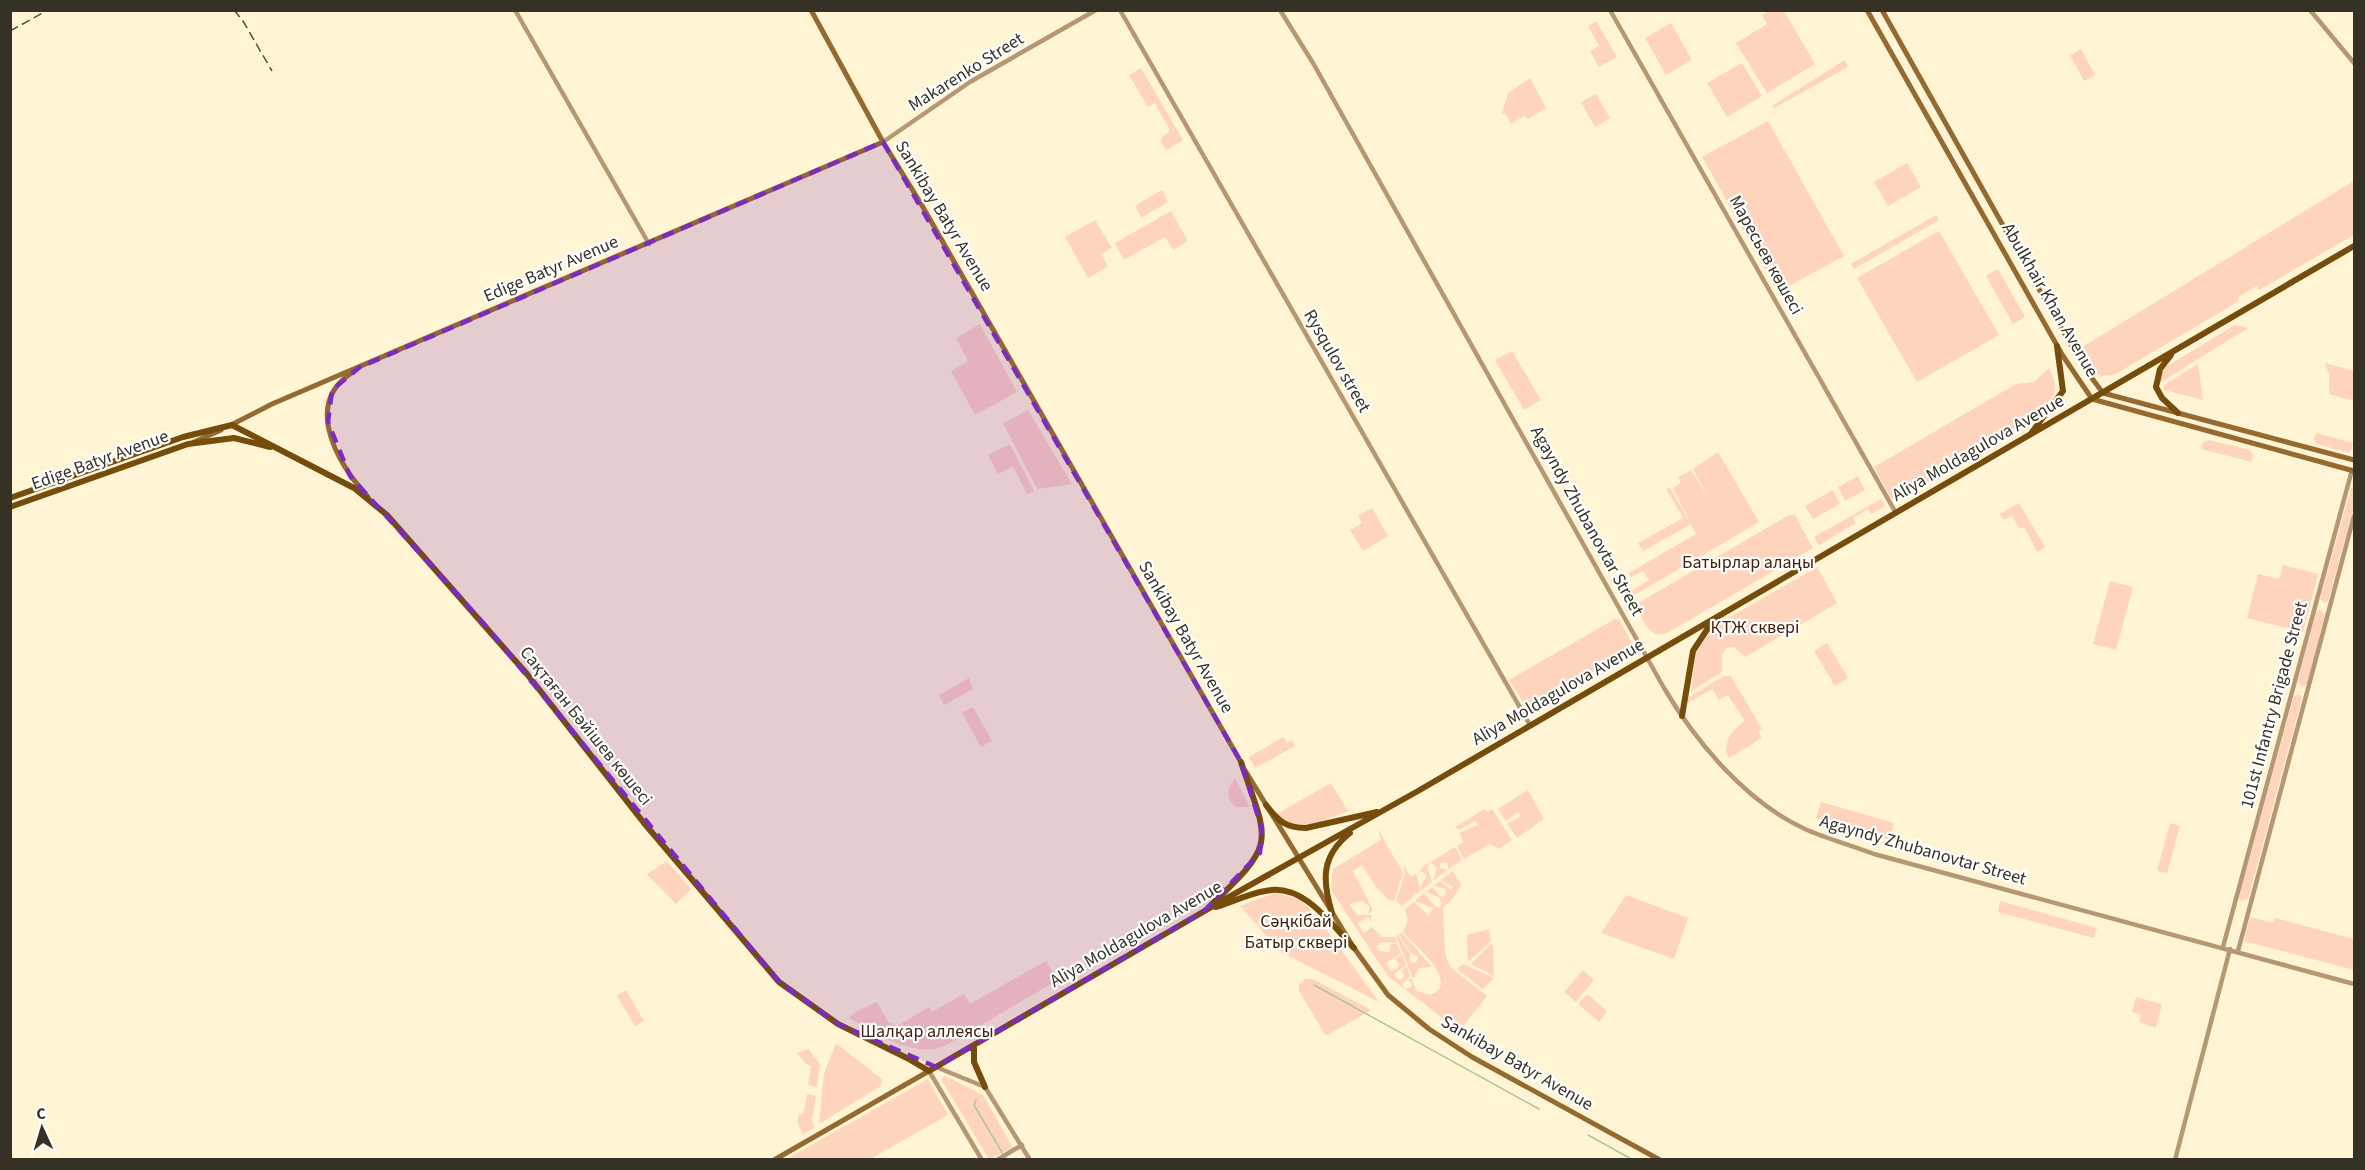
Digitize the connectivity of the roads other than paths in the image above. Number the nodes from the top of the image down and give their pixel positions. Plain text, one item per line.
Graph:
1 (515, 10) edge
2 (812, 10) edge
3 (1096, 10) edge
4 (1120, 10) edge
5 (1280, 10) edge
6 (1610, 10) edge
7 (1867, 10) edge
8 (1882, 10) edge
9 (2310, 10) edge
10 (2355, 63) edge
11 (1932, 99) junction
12 (1921, 105) junction
13 (883, 142) junction
14 (649, 244) junction
15 (2355, 246) edge
16 (2057, 346) junction
17 (2074, 349) junction
18 (2174, 351) junction
19 (2063, 356) junction
20 (360, 367) junction
21 (2103, 393) junction
22 (2092, 399) junction
23 (2178, 413) junction
24 (232, 425) junction
25 (2263, 435) junction
26 (2027, 437) junction
27 (188, 444) junction
28 (2260, 445) junction
29 (283, 450) junction
30 (2355, 460) edge
31 (2353, 470) edge
32 (2355, 484) edge
33 (2348, 485) junction
34 (10, 498) edge
35 (373, 502) junction
36 (10, 507) edge
37 (1896, 513) junction
38 (2355, 516) edge
39 (2316, 604) junction
40 (2329, 608) junction
41 (1715, 619) junction
42 (1647, 657) junction
43 (2293, 687) junction
44 (2307, 691) junction
45 (1682, 716) junction
46 (1530, 725) junction
47 (1241, 762) junction
48 (1266, 805) junction
49 (1386, 809) junction
50 (1371, 818) junction
51 (1298, 858) junction
52 (1204, 911) junction
53 (1332, 913) junction
54 (2223, 947) junction
55 (1354, 948) junction
56 (2230, 949) junction
57 (2238, 951) junction
58 (2355, 984) edge
59 (974, 1045) junction
60 (907, 1058) junction
61 (936, 1067) junction
62 (929, 1071) junction
63 (985, 1087) junction
64 (1022, 1145) junction
65 (774, 1160) edge
66 (982, 1160) edge
67 (997, 1160) edge
68 (1030, 1160) edge
69 (1660, 1160) edge
70 (2175, 1160) edge

1 - 14 street
2 - 13 main road, Sankibay Batyr Avenue
3 - 13 street, Makarenko Street
4 - 46 street, Rysqulov street
5 - 42 street, Agayndy Zhubanovtar Street
6 - 37 street, Маресьев көшесі
7 - 12 main road, Abulkhair Khan Avenue
8 - 11 main road, Abulkhair Khan Avenue
9 - 10 street
11 - 12 main road
11 - 17 main road, Abulkhair Khan Avenue
12 - 16 main road, Abulkhair Khan Avenue
13 - 14 main road, Edige Batyr Avenue
13 - 47 main road, Sankibay Batyr Avenue
14 - 20 main road, Edige Batyr Avenue
15 - 18 main road, Aliya Moldagulova Avenue
16 - 19 main road, Abulkhair Khan Avenue
16 - 26 main road
17 - 19 main road
17 - 21 main road, Abulkhair Khan Avenue
18 - 21 main road, Aliya Moldagulova Avenue
18 - 23 main road
19 - 22 main road, Abulkhair Khan Avenue
20 - 24 main road, Edige Batyr Avenue
20 - 35 main road
21 - 22 main road, Aliya Moldagulova Avenue
21 - 23 main road, Abulkhair Khan Avenue
22 - 26 main road, Aliya Moldagulova Avenue
22 - 28 main road, Abulkhair Khan Avenue
23 - 25 main road, Abulkhair Khan Avenue
24 - 27 main road, Edige Batyr Avenue
24 - 29 main road, Сақтаған Бәйішев көшесі
24 - 34 main road, Edige Batyr Avenue
25 - 28 main road
25 - 30 main road, Abulkhair Khan Avenue
26 - 37 main road, Aliya Moldagulova Avenue
27 - 29 main road
27 - 36 main road, Edige Batyr Avenue
28 - 31 main road, Abulkhair Khan Avenue
29 - 35 main road, Сақтаған Бәйішев көшесі
31 - 33 street, 101st Infantry Brigade Street
32 - 33 street
33 - 39 street, 101st Infantry Brigade Street
35 - 60 main road, Сақтаған Бәйішев көшесі
37 - 41 main road, Aliya Moldagulova Avenue
38 - 40 street, 101st Infantry Brigade Street
39 - 40 street
39 - 43 street, 101st Infantry Brigade Street
40 - 44 street, 101st Infantry Brigade Street
41 - 42 main road, Aliya Moldagulova Avenue
41 - 45 main road
42 - 45 street, Agayndy Zhubanovtar Street
42 - 46 main road, Aliya Moldagulova Avenue
43 - 44 street
43 - 54 street, 101st Infantry Brigade Street
44 - 57 street, 101st Infantry Brigade Street
45 - 54 street, Agayndy Zhubanovtar Street
46 - 49 main road, Aliya Moldagulova Avenue
47 - 48 main road, Sankibay Batyr Avenue
47 - 52 main road
48 - 49 main road
48 - 51 main road, Sankibay Batyr Avenue
49 - 50 main road, Aliya Moldagulova Avenue
50 - 51 main road, Aliya Moldagulova Avenue
50 - 53 main road
51 - 52 main road, Aliya Moldagulova Avenue
51 - 53 main road, Sankibay Batyr Avenue
52 - 55 main road
52 - 59 main road, Aliya Moldagulova Avenue
53 - 55 main road, Sankibay Batyr Avenue
54 - 56 street, Agayndy Zhubanovtar Street
55 - 69 main road, Sankibay Batyr Avenue
56 - 57 street, Agayndy Zhubanovtar Street
56 - 70 street
57 - 58 street, Agayndy Zhubanovtar Street
59 - 61 main road, Aliya Moldagulova Avenue
59 - 63 main road
60 - 61 main road, Сақтаған Бәйішев көшесі
60 - 62 main road, Сақтаған Бәйішев көшесі
61 - 62 main road, Aliya Moldagulova Avenue
61 - 63 street
62 - 65 main road, Aliya Moldagulova Avenue
62 - 66 street
63 - 64 street
64 - 67 street
64 - 68 street

